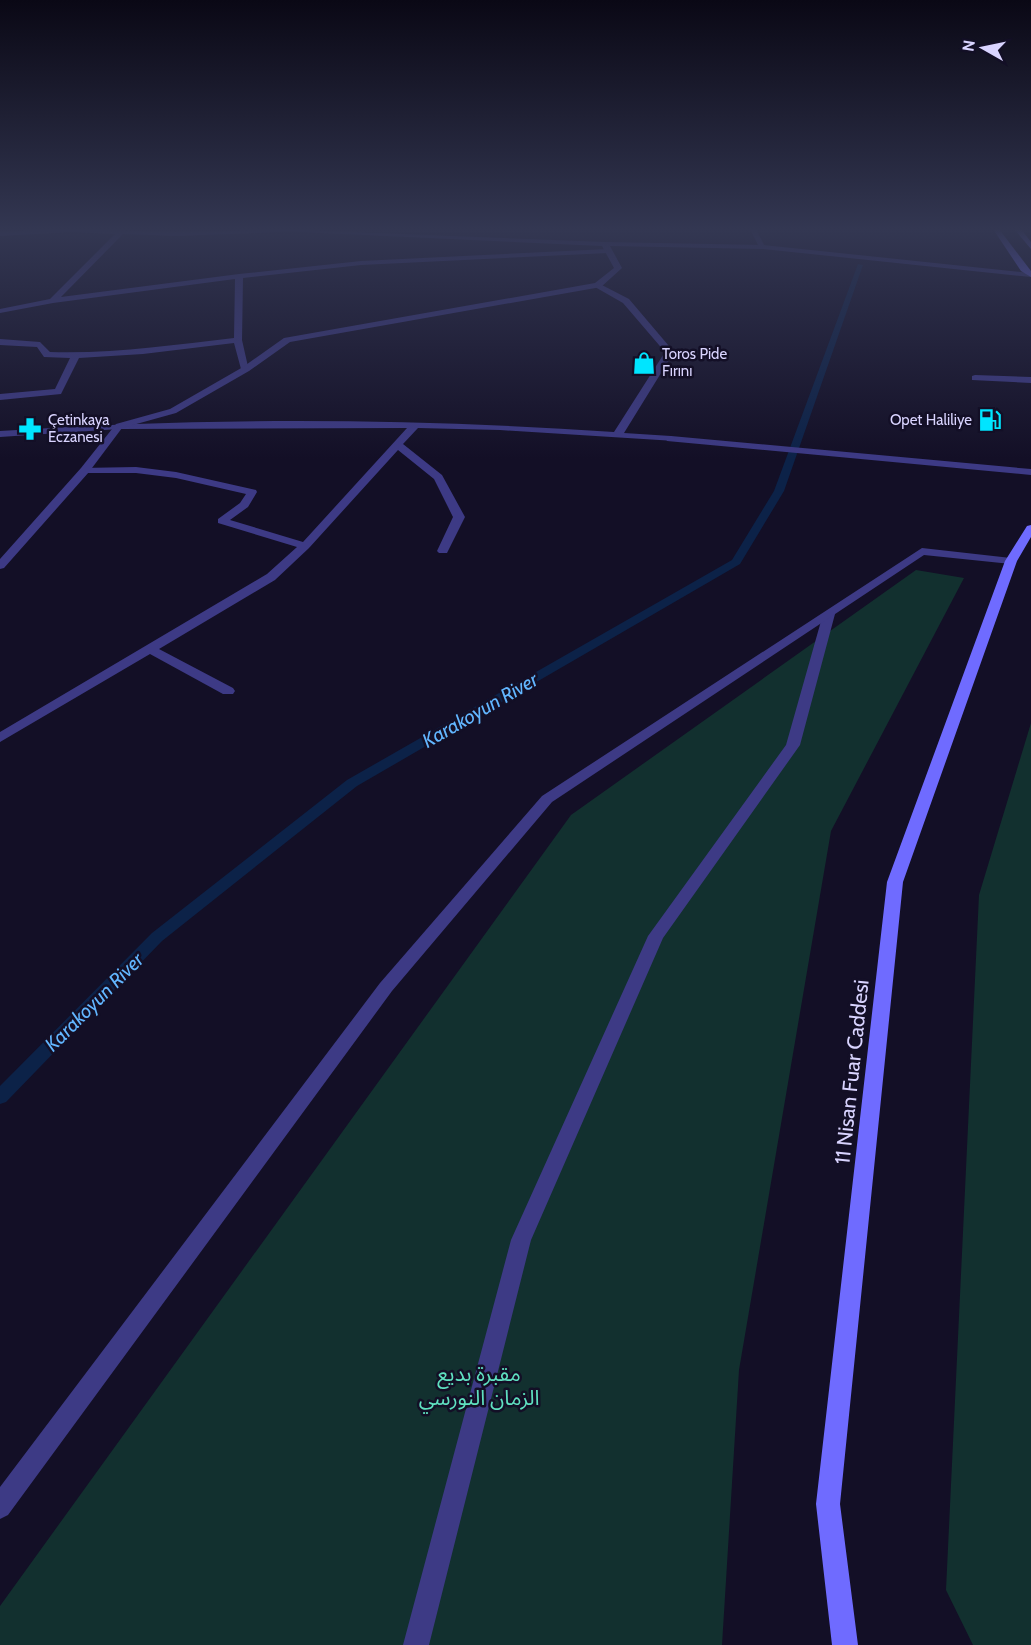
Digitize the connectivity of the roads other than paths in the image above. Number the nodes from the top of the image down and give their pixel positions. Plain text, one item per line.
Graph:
1 (28, 306) edge
2 (239, 306) edge
3 (481, 306) edge
4 (630, 306) edge
5 (0, 311) edge
6 (238, 340) junction
7 (0, 342) edge
8 (76, 356) junction
9 (246, 369) junction
10 (975, 378) dead end
11 (1031, 380) edge
12 (0, 397) edge
13 (415, 425) junction
14 (119, 426) junction
15 (0, 434) edge
16 (618, 434) junction
17 (398, 445) junction
18 (85, 470) junction
19 (1031, 472) edge
20 (1031, 528) edge
21 (305, 546) junction
22 (443, 551) dead end
23 (1011, 561) junction
24 (0, 566) edge
25 (829, 614) junction
26 (152, 650) junction
27 (228, 691) dead end
28 (0, 738) edge
29 (0, 1507) edge
30 (416, 1645) edge
31 (844, 1645) edge

1 - 5 street
2 - 6 street
3 - 9 street
4 - 16 street
6 - 8 street
6 - 9 street
7 - 8 street
8 - 12 street
9 - 14 street
10 - 11 street
13 - 14 street
13 - 16 street
13 - 17 street
14 - 15 street
14 - 18 street
16 - 19 street
17 - 21 street
17 - 22 street
18 - 21 street
18 - 24 street
20 - 23 main road, 11 Nisan Fuar Caddesi
21 - 26 street
23 - 25 street
23 - 31 main road, 11 Nisan Fuar Caddesi
25 - 29 street
25 - 30 street
26 - 27 street
26 - 28 street

